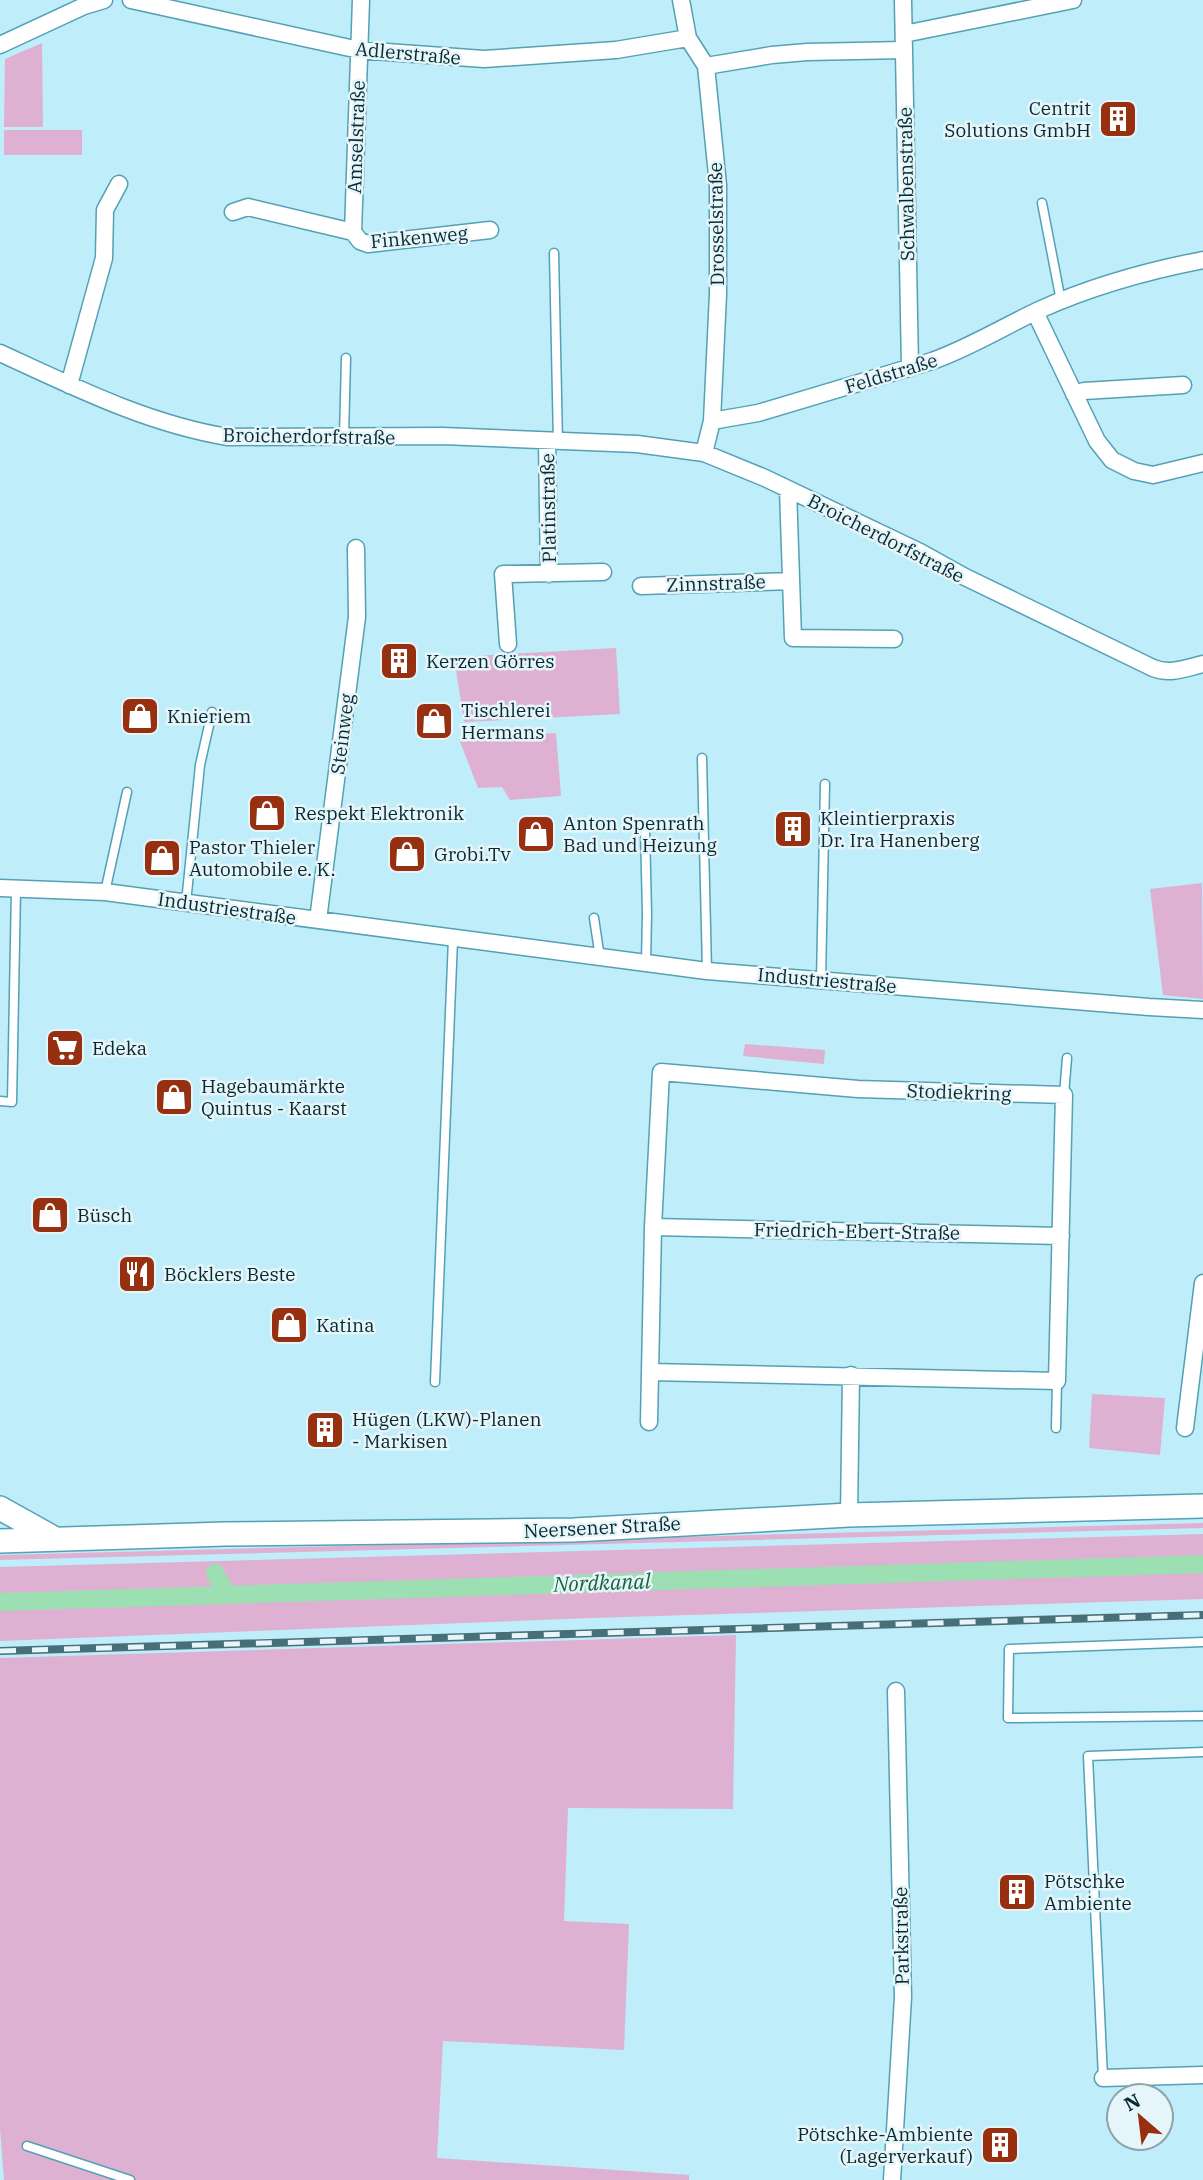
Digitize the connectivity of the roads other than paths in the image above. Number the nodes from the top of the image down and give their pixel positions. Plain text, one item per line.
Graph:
1 (104, 0) edge
2 (131, 0) edge
3 (361, 0) edge
4 (681, 0) edge
5 (903, 0) edge
6 (1073, 0) edge
7 (84, 3) edge
8 (688, 38) junction
9 (904, 42) junction
10 (0, 45) edge
11 (359, 50) junction
12 (706, 66) junction
13 (119, 184) dead end
14 (1042, 203) dead end
15 (233, 212) dead end
16 (490, 230) dead end
17 (353, 232) junction
18 (554, 253) dead end
19 (1203, 260) edge
20 (1060, 301) junction
21 (1035, 312) junction
22 (0, 353) edge
23 (346, 358) dead end
24 (910, 367) junction
25 (69, 385) junction
26 (1183, 385) dead end
27 (1074, 394) junction
28 (712, 421) junction
29 (344, 437) junction
30 (553, 442) junction
31 (704, 453) junction
32 (1203, 463) edge
33 (788, 489) junction
34 (356, 548) dead end
35 (603, 572) dead end
36 (549, 574) junction
37 (791, 581) junction
38 (641, 586) dead end
39 (894, 639) dead end
40 (508, 643) dead end
41 (1203, 664) edge
42 (212, 712) dead end
43 (702, 758) dead end
44 (825, 784) dead end
45 (127, 792) dead end
46 (645, 828) dead end
47 (8, 889) edge
48 (105, 892) junction
49 (186, 903) junction
50 (594, 918) dead end
51 (318, 920) junction
52 (453, 939) junction
53 (600, 958) junction
54 (646, 964) junction
55 (706, 971) junction
56 (821, 980) junction
57 (1203, 1010) edge
58 (1067, 1058) dead end
59 (1064, 1095) junction
60 (0, 1101) edge
61 (653, 1227) junction
62 (1061, 1236) junction
63 (1203, 1283) edge
64 (1201, 1318) edge
65 (1198, 1359) edge
66 (650, 1372) junction
67 (851, 1375) junction
68 (1057, 1381) junction
69 (435, 1382) dead end
70 (649, 1422) dead end
71 (1056, 1428) dead end
72 (1185, 1428) dead end
73 (1203, 1506) edge
74 (0, 1508) edge
75 (849, 1515) junction
76 (54, 1539) junction
77 (0, 1541) edge
78 (1203, 1643) edge
79 (896, 1691) dead end
80 (1203, 1716) edge
81 (1203, 1752) edge
82 (1203, 2075) edge
83 (1103, 2078) joint
84 (27, 2146) dead end
85 (130, 2180) edge
86 (892, 2180) edge

1 - 7 street
2 - 11 street, Adlerstraße
3 - 11 street, Amselstraße
4 - 8 street, Drosselstraße
5 - 9 street, Schwalbenstraße
6 - 9 street
7 - 10 street
8 - 11 street, Adlerstraße
8 - 12 street, Drosselstraße
9 - 12 street
9 - 24 street, Schwalbenstraße
11 - 17 street, Amselstraße
12 - 28 street, Drosselstraße
13 - 25 street
14 - 20 lane
15 - 17 street, Finkenweg
16 - 17 street, Finkenweg
18 - 30 lane
19 - 20 street, Feldstraße
20 - 21 street, Feldstraße
21 - 24 street, Feldstraße
21 - 27 street
22 - 25 street, Broicherdorfstraße
23 - 29 lane
24 - 28 street, Feldstraße
25 - 29 street, Broicherdorfstraße
26 - 27 street
27 - 32 street
28 - 31 street, Drosselstraße
29 - 30 street, Broicherdorfstraße
30 - 31 street, Broicherdorfstraße
30 - 36 street, Platinstraße
31 - 33 street, Broicherdorfstraße
33 - 37 street, Zinnstraße
33 - 41 street, Broicherdorfstraße
34 - 51 street, Steinweg
35 - 36 street, Platinstraße
36 - 40 street, Platinstraße
37 - 38 street, Zinnstraße
37 - 39 street, Zinnstraße
42 - 49 lane
43 - 55 lane
44 - 56 lane
45 - 48 lane
46 - 54 lane
47 - 48 street, Industriestraße
47 - 60 lane
48 - 49 street, Industriestraße
49 - 51 street, Industriestraße
50 - 53 lane
51 - 52 street, Industriestraße
52 - 53 street, Industriestraße
52 - 69 lane
53 - 54 street, Industriestraße
54 - 55 street, Industriestraße
55 - 56 street, Industriestraße
56 - 57 street, Industriestraße
58 - 59 lane
59 - 61 street, Stodiekring
59 - 62 street
61 - 62 street, Friedrich-Ebert-Straße
61 - 66 street, Stodiekring
62 - 68 street
63 - 64 street
64 - 65 street
65 - 72 street
66 - 67 street
66 - 70 street, Stodiekring
67 - 68 street
67 - 75 street
68 - 71 lane
73 - 75 main road, Neersener Straße
74 - 76 main road
75 - 76 main road, Neersener Straße
76 - 77 main road, Neersener Straße
78 - 80 lane
79 - 86 street, Parkstraße
81 - 83 lane
82 - 83 street
84 - 85 lane

